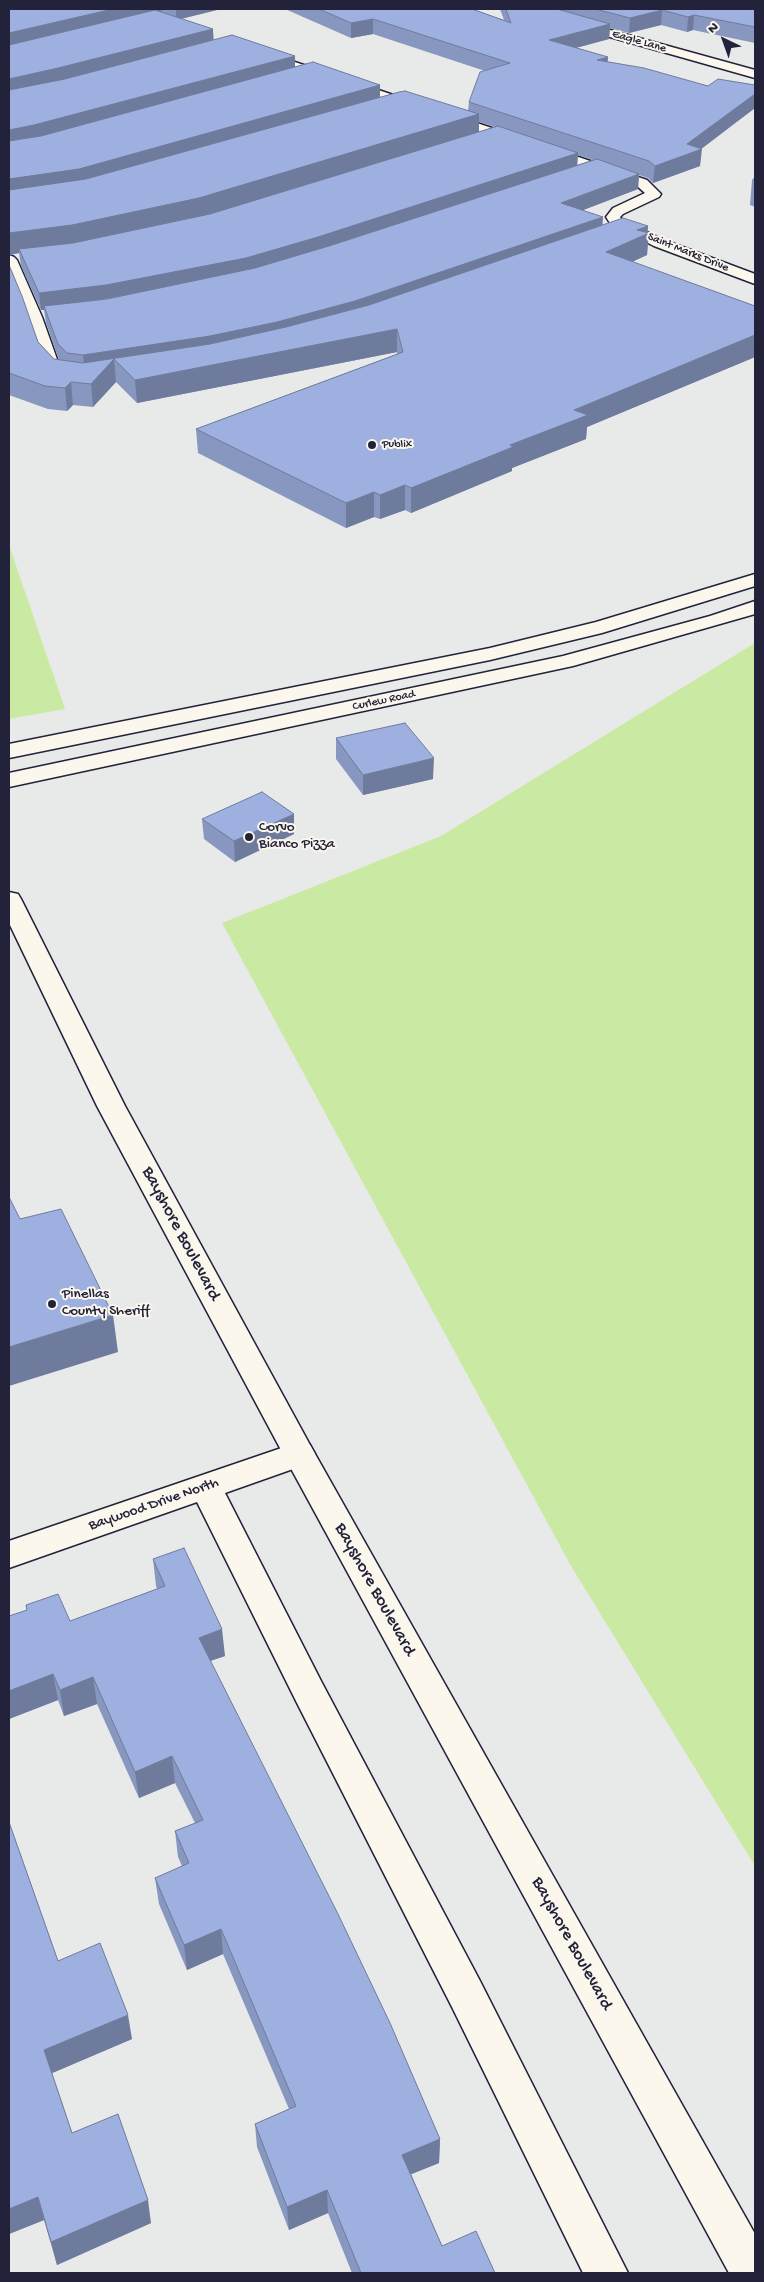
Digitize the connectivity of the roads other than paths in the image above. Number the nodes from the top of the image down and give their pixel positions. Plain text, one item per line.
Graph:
1 (522, 9) edge
2 (245, 50) edge
3 (318, 74) junction
4 (755, 74) edge
5 (299, 79) edge
6 (405, 103) junction
7 (386, 109) edge
8 (497, 135) junction
9 (478, 140) edge
10 (595, 168) junction
11 (576, 174) edge
12 (631, 229) junction
13 (604, 239) edge
14 (27, 258) edge
15 (9, 260) edge
16 (755, 266) edge
17 (755, 279) edge
18 (52, 315) edge
19 (34, 317) junction
20 (85, 379) edge
21 (755, 580) edge
22 (755, 607) edge
23 (602, 627) junction
24 (9, 751) edge
25 (9, 769) edge
26 (9, 780) edge
27 (9, 899) edge
28 (299, 1454) junction
29 (206, 1487) junction
30 (9, 1554) edge
31 (606, 2273) edge
32 (754, 2273) edge

1 - 4 street, Eagle Lane
2 - 3 street
3 - 5 street
3 - 6 street
6 - 7 street
6 - 8 street
8 - 9 street
8 - 10 street
10 - 11 street
10 - 12 street
12 - 13 street
12 - 16 street, Saint Marks Drive
12 - 17 street, Saint Marks Drive
14 - 15 street
15 - 19 street
18 - 19 street
19 - 20 street
21 - 23 street, Curlew Road
22 - 26 street, Curlew Road
23 - 24 street, Curlew Road
23 - 25 street
27 - 28 street, Bayshore Boulevard
28 - 29 street, Baywood Drive North
28 - 32 street, Bayshore Boulevard
29 - 30 street, Baywood Drive North
29 - 31 street

